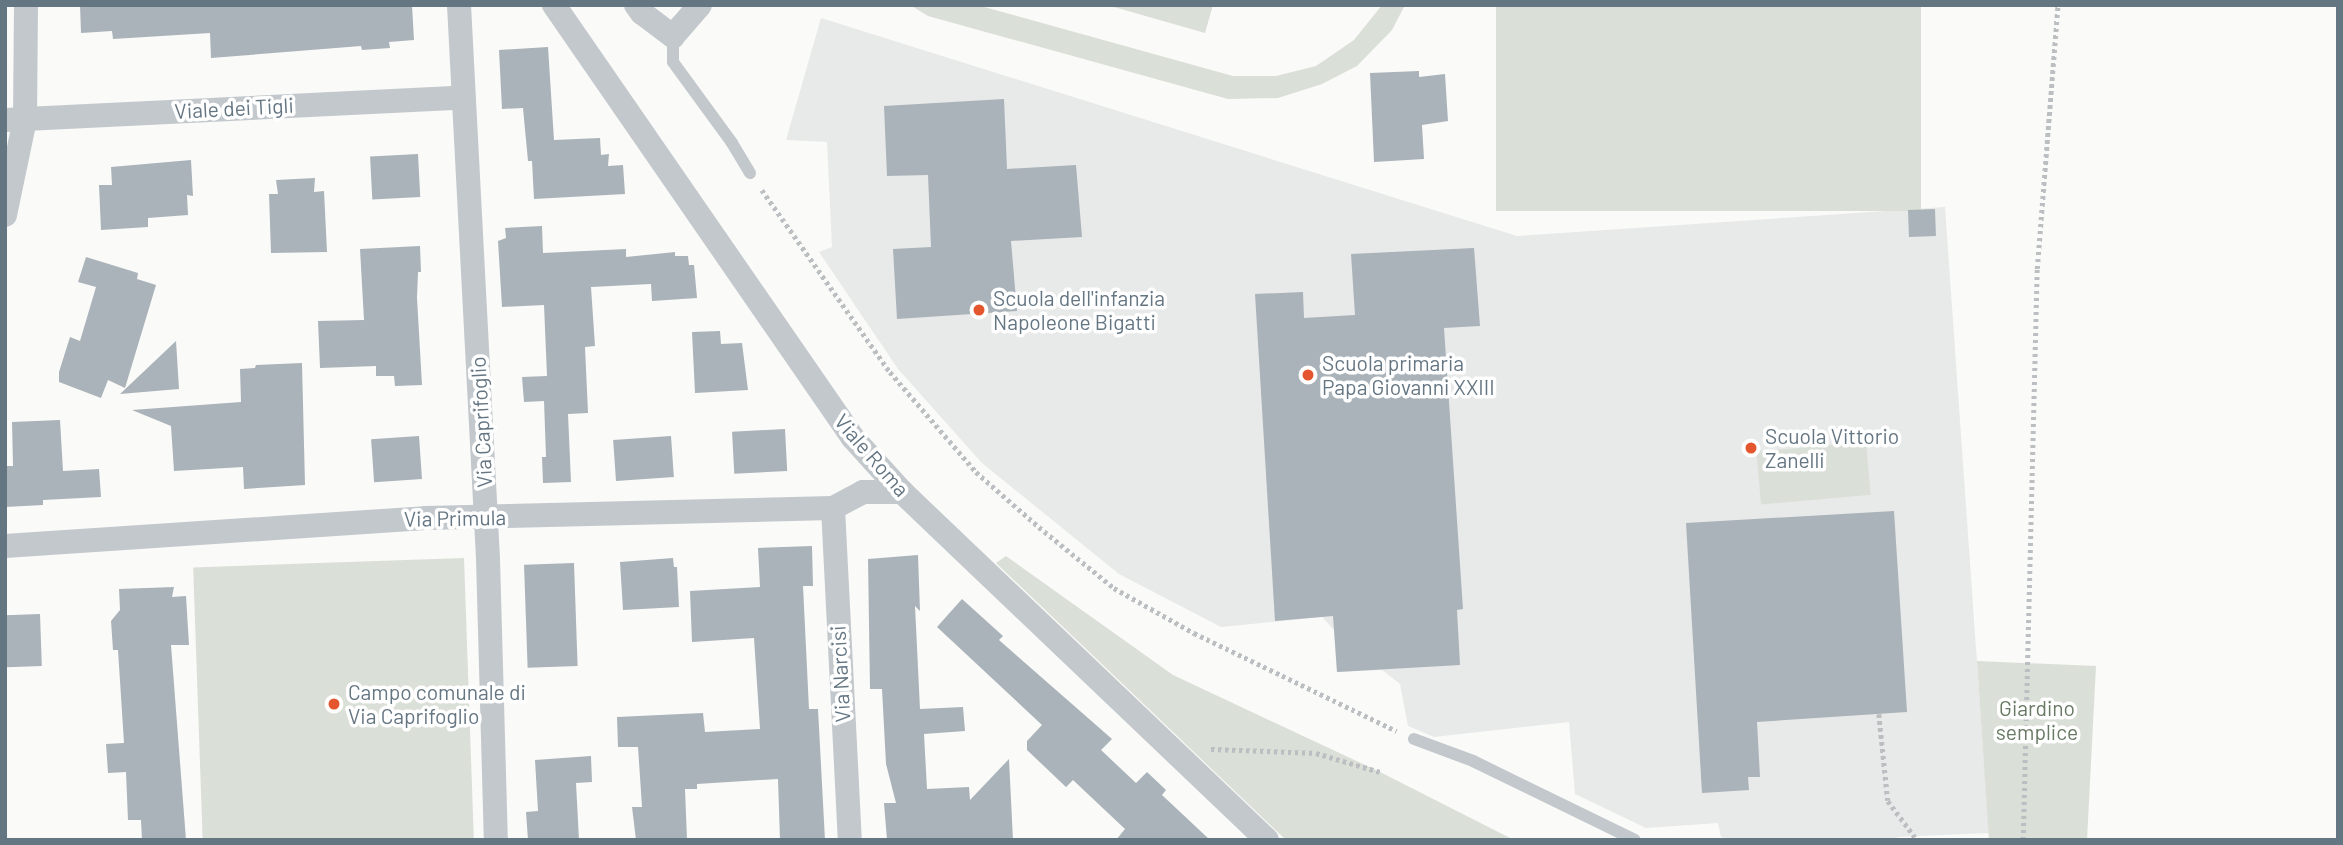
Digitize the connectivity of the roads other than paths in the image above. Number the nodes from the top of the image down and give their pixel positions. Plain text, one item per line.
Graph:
1 (26, 5) edge
2 (458, 5) edge
3 (554, 5) edge
4 (636, 5) edge
5 (700, 5) edge
6 (673, 36) junction
7 (463, 98) junction
8 (15, 120) edge
9 (750, 173) road end
10 (5, 215) edge
11 (902, 492) junction
12 (833, 508) junction
13 (486, 517) junction
14 (5, 546) edge
15 (1414, 739) road end
16 (496, 840) edge
17 (850, 840) edge
18 (1267, 840) edge
19 (1635, 840) edge

1 - 8 street
2 - 7 street, Via Caprifoglio
3 - 11 street, Viale Roma
4 - 6 street
5 - 6 street
6 - 9 lane
7 - 8 street, Viale dei Tigli
7 - 13 street, Via Caprifoglio
8 - 10 street
11 - 12 street, Via Primula
11 - 18 street, Viale Roma
12 - 13 street, Via Primula
12 - 17 street, Via Narcisi
13 - 14 street, Via Primula
13 - 16 street, Via Caprifoglio
15 - 19 lane

